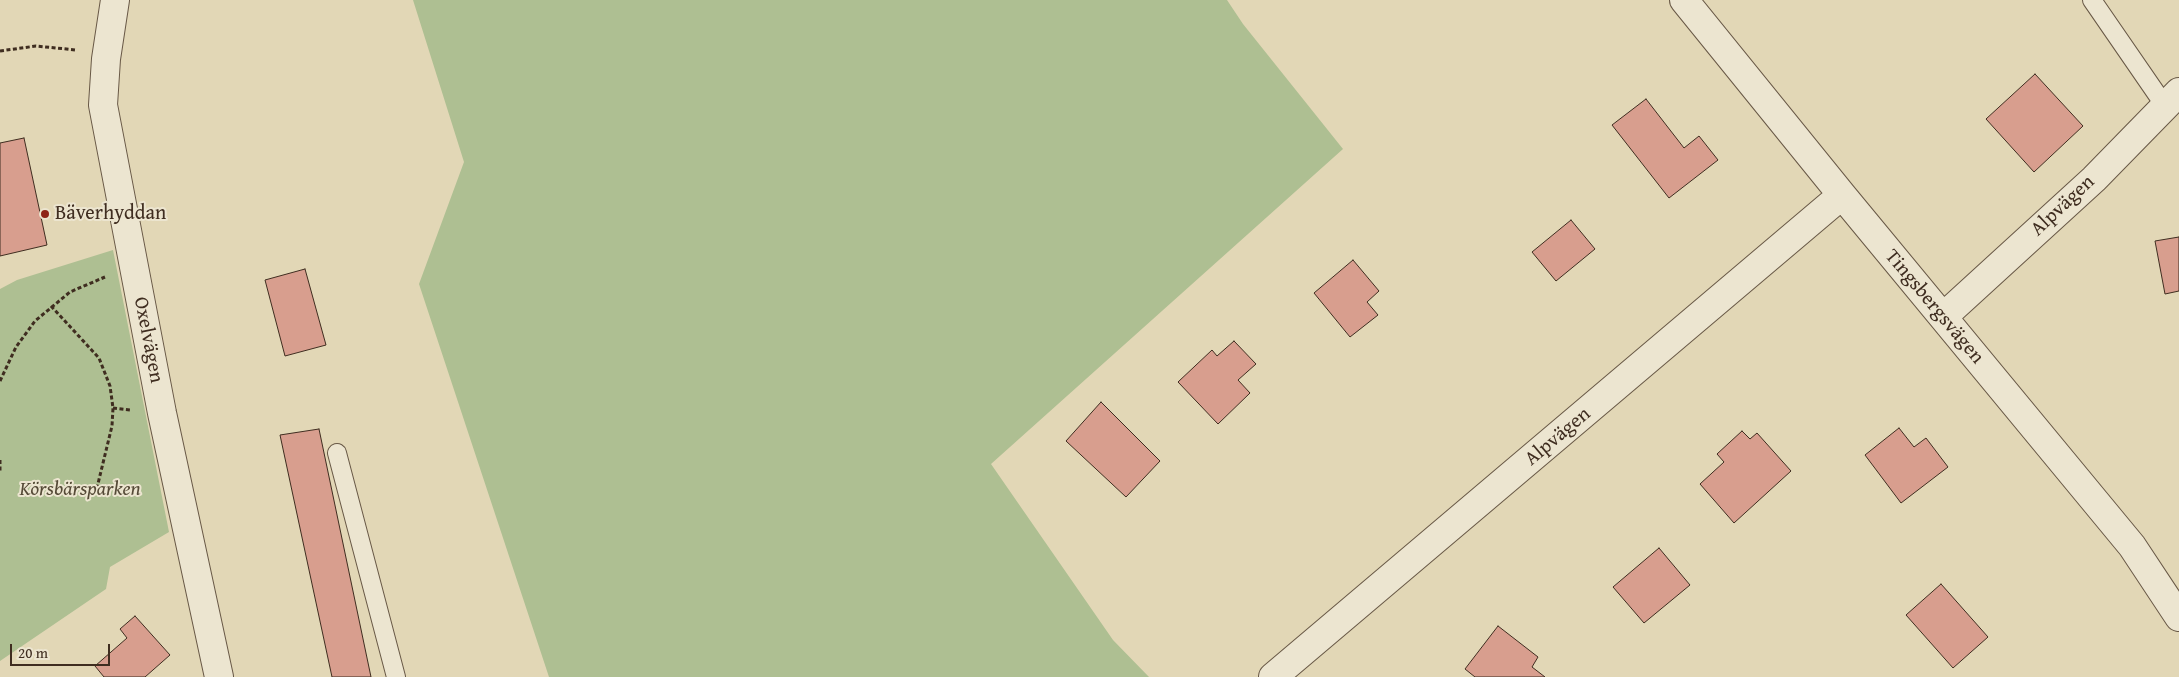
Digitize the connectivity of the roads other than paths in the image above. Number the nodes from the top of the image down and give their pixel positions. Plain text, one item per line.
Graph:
1 (115, 0) edge
2 (1684, 0) edge
3 (2092, 0) edge
4 (2172, 99) edge
5 (1842, 196) junction
6 (1943, 317) junction
7 (336, 453) dead end
8 (2179, 617) edge
9 (219, 677) edge
10 (396, 677) edge
11 (1273, 677) edge

1 - 9 street, Oxelvägen
2 - 5 street, Tingsbergsvägen
3 - 4 lane
4 - 6 street, Alpvägen
5 - 6 street, Tingsbergsvägen
5 - 11 street, Alpvägen
6 - 8 street, Tingsbergsvägen
7 - 10 lane

